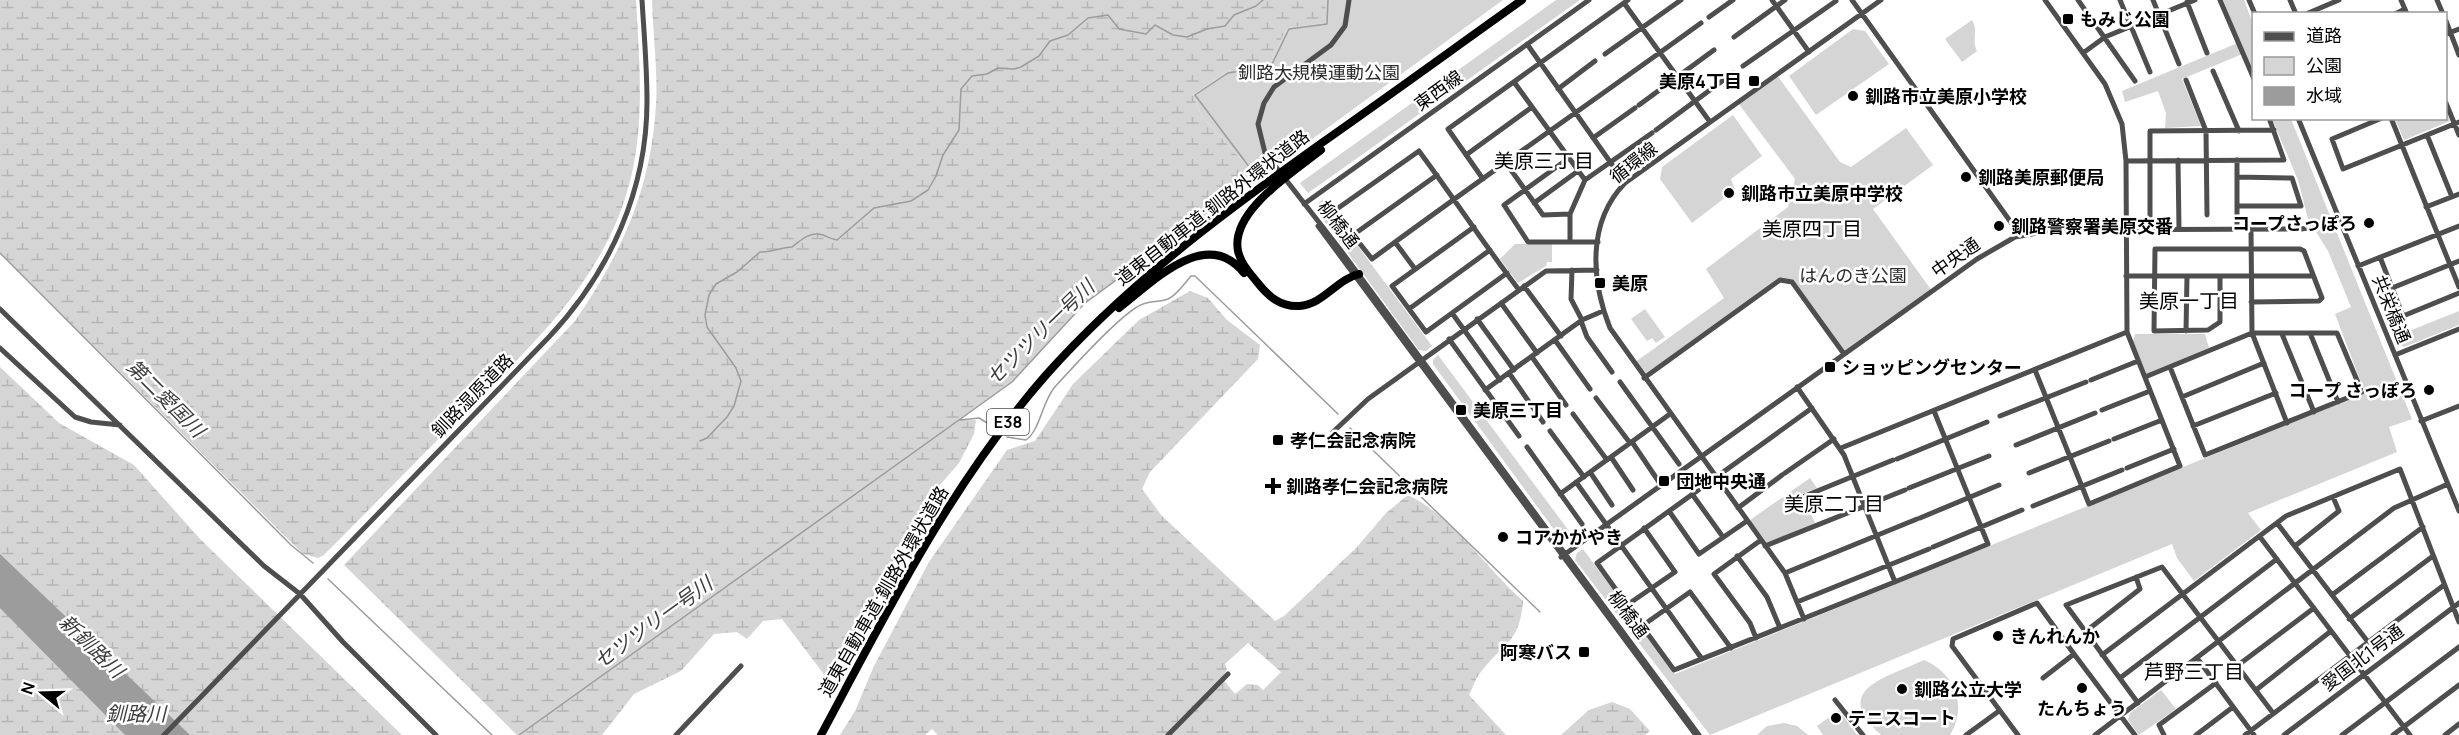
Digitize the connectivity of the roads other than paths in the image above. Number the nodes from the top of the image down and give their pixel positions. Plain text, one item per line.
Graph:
1 (642, 0) edge
2 (1349, 0) edge
3 (1522, 0) edge
4 (1527, 0) edge
5 (1589, 0) edge
6 (1681, 0) edge
7 (1733, 0) edge
8 (1772, 0) edge
9 (1785, 0) edge
10 (1852, 0) edge
11 (1881, 0) edge
12 (2045, 0) edge
13 (2078, 0) edge
14 (2120, 0) edge
15 (2154, 0) edge
16 (2195, 0) edge
17 (2220, 0) edge
18 (2339, 0) edge
19 (2401, 0) edge
20 (1836, 1) edge
21 (1626, 2) edge
22 (2187, 2) edge
23 (1777, 6) junction
24 (2406, 11) edge
25 (2311, 12) edge
26 (1862, 13) junction
27 (2159, 14) junction
28 (1709, 17) dead end
29 (1701, 23) dead end
30 (2131, 26) junction
31 (1642, 28) junction
32 (2459, 29) edge
33 (1794, 31) junction
34 (2448, 33) edge
35 (1734, 36) dead end
36 (2104, 37) junction
37 (1527, 44) junction
38 (1714, 50) dead end
39 (1809, 52) junction
40 (1660, 53) junction
41 (2084, 53) junction
42 (2206, 53) dead end
43 (1605, 54) dead end
44 (2459, 54) edge
45 (1595, 61) dead end
46 (1540, 64) junction
47 (2179, 64) dead end
48 (1743, 66) dead end
49 (2213, 71) dead end
50 (2150, 72) dead end
51 (1733, 73) dead end
52 (2252, 77) edge
53 (1677, 78) junction
54 (2186, 80) dead end
55 (2135, 81) dead end
56 (1514, 82) junction
57 (1558, 89) junction
58 (1695, 102) junction
59 (2447, 106) edge
60 (1532, 107) junction
61 (1576, 113) junction
62 (2270, 120) edge
63 (2299, 120) edge
64 (2377, 120) edge
65 (2392, 120) edge
66 (1710, 122) junction
67 (2457, 123) edge
68 (2274, 130) junction
69 (2206, 131) junction
70 (2239, 131) junction
71 (1550, 132) junction
72 (2427, 135) junction
73 (2459, 135) edge
74 (1593, 138) junction
75 (2401, 145) junction
76 (1466, 155) junction
77 (1569, 158) junction
78 (2150, 160) junction
79 (2178, 160) junction
80 (2207, 160) junction
81 (2237, 160) junction
82 (2126, 161) junction
83 (1611, 162) junction
84 (1506, 163) junction
85 (1578, 171) junction
86 (1288, 172) junction
87 (1437, 175) junction
88 (2237, 177) junction
89 (1483, 179) junction
90 (1278, 180) junction
91 (1585, 180) junction
92 (1625, 183) junction
93 (1525, 190) junction
94 (2459, 194) edge
95 (2452, 196) junction
96 (1455, 200) junction
97 (1534, 203) junction
98 (1304, 204) junction
99 (2237, 206) junction
100 (2426, 207) junction
101 (1570, 214) junction
102 (2207, 215) dead end
103 (2150, 216) dead end
104 (2338, 219) junction
105 (2459, 226) edge
106 (1474, 227) junction
107 (2126, 229) junction
108 (2179, 229) junction
109 (2237, 229) junction
110 (2251, 229) junction
111 (2437, 234) junction
112 (1353, 235) junction
113 (2020, 235) junction
114 (1395, 242) junction
115 (1570, 242) junction
116 (1598, 242) junction
117 (2251, 249) junction
118 (1490, 250) junction
119 (2380, 257) junction
120 (2459, 261) edge
121 (2450, 264) junction
122 (2358, 266) junction
123 (1414, 269) junction
124 (1572, 270) junction
125 (1597, 270) junction
126 (1507, 273) junction
127 (1356, 276) junction
128 (2126, 276) junction
129 (2154, 276) junction
130 (2187, 276) junction
131 (2220, 276) junction
132 (2252, 276) junction
133 (2313, 276) junction
134 (2459, 287) edge
135 (1522, 288) junction
136 (2392, 288) junction
137 (2459, 293) edge
138 (2252, 302) junction
139 (1501, 303) junction
140 (1119, 308) junction
141 (0, 309) edge
142 (1409, 309) junction
143 (1603, 310) junction
144 (1452, 313) junction
145 (1477, 319) junction
146 (1581, 321) junction
147 (1463, 329) junction
148 (2459, 329) edge
149 (2186, 331) junction
150 (2127, 332) junction
151 (2252, 333) junction
152 (2282, 333) junction
153 (2310, 333) junction
154 (1558, 338) junction
155 (1449, 339) junction
156 (0, 348) edge
157 (1844, 354) junction
158 (1534, 355) junction
159 (2395, 355) junction
160 (1420, 361) junction
161 (2138, 361) junction
162 (2264, 363) junction
163 (2170, 367) junction
164 (2035, 370) junction
165 (1511, 371) junction
166 (1612, 372) dead end
167 (2145, 377) junction
168 (1644, 378) junction
169 (1500, 380) junction
170 (1620, 382) dead end
171 (1797, 387) junction
172 (1590, 389) dead end
173 (1485, 390) junction
174 (2150, 391) junction
175 (2276, 393) junction
176 (2182, 397) junction
177 (1596, 398) dead end
178 (2046, 398) junction
179 (2338, 402) junction
180 (1566, 405) dead end
181 (2459, 406) edge
182 (1812, 408) junction
183 (2102, 410) dead end
184 (1934, 411) junction
185 (2314, 412) junction
186 (2095, 413) dead end
187 (1573, 414) dead end
188 (1670, 414) junction
189 (2000, 416) dead end
190 (2162, 420) junction
191 (2421, 421) junction
192 (1543, 422) dead end
193 (1987, 422) dead end
194 (2288, 423) junction
195 (120, 425) junction
196 (2193, 426) junction
197 (1653, 427) junction
198 (2058, 428) junction
199 (1550, 431) dead end
200 (1333, 432) dead end
201 (1519, 436) dead end
202 (1834, 439) junction
203 (1946, 439) junction
204 (1631, 443) junction
205 (2016, 445) dead end
206 (1527, 447) dead end
207 (1840, 448) junction
208 (2174, 449) junction
209 (1989, 456) dead end
210 (1701, 457) junction
211 (2070, 458) junction
212 (1609, 459) junction
213 (1679, 464) dead end
214 (1957, 468) junction
215 (1590, 472) junction
216 (2029, 473) dead end
217 (1853, 476) junction
218 (1584, 477) junction
219 (1716, 477) junction
220 (1576, 482) junction
221 (2448, 484) junction
222 (1661, 485) junction
223 (1999, 485) dead end
224 (2082, 487) junction
225 (1633, 490) dead end
226 (1560, 494) junction
227 (1692, 494) junction
228 (1805, 496) dead end
229 (2333, 497) junction
230 (1969, 498) junction
231 (2412, 498) junction
232 (1612, 505) dead end
233 (1865, 506) junction
234 (2033, 506) dead end
235 (1738, 508) junction
236 (2022, 510) dead end
237 (2459, 511) edge
238 (1669, 512) junction
239 (1747, 521) junction
240 (2277, 523) junction
241 (1582, 524) dead end
242 (1606, 525) junction
243 (1981, 527) junction
244 (2423, 527) junction
245 (1644, 528) junction
246 (1877, 535) junction
247 (1723, 537) junction
248 (2260, 537) junction
249 (1761, 540) junction
250 (1621, 546) junction
251 (1766, 546) junction
252 (2295, 546) junction
253 (1564, 555) junction
254 (1737, 556) junction
255 (2433, 556) junction
256 (2277, 559) junction
257 (1889, 565) junction
258 (2313, 570) junction
259 (1785, 573) junction
260 (2136, 577) junction
261 (1895, 582) junction
262 (2295, 583) junction
263 (2444, 585) junction
264 (1652, 589) junction
265 (2182, 594) junction
266 (298, 595) junction
267 (2332, 595) junction
268 (1797, 602) junction
269 (2459, 603) edge
270 (2453, 607) junction
271 (1666, 608) junction
272 (2314, 608) junction
273 (2200, 617) junction
274 (1804, 619) junction
275 (2349, 619) junction
276 (2459, 622) edge
277 (1780, 628) junction
278 (2331, 631) junction
279 (2085, 632) junction
280 (1756, 638) junction
281 (2218, 642) junction
282 (2368, 642) junction
283 (2459, 647) edge
284 (1731, 648) junction
285 (2074, 654) junction
286 (2102, 655) junction
287 (2350, 655) junction
288 (2197, 658) junction
289 (1702, 659) junction
290 (741, 666) dead end
291 (2237, 666) junction
292 (1228, 674) dead end
293 (2364, 674) junction
294 (2043, 678) dead end
295 (2120, 678) junction
296 (2216, 683) junction
297 (2459, 685) edge
298 (2256, 690) junction
299 (1836, 700) dead end
300 (2385, 702) junction
301 (2138, 703) junction
302 (2233, 706) junction
303 (1999, 711) junction
304 (2273, 713) junction
305 (2121, 715) junction
306 (2459, 724) edge
307 (2404, 727) junction
308 (2253, 733) edge
309 (164, 735) edge
310 (436, 735) edge
311 (676, 735) edge
312 (821, 735) edge
313 (827, 735) edge
314 (1168, 735) edge
315 (1697, 735) edge
316 (1863, 735) edge
317 (1966, 735) edge
318 (2018, 735) edge
319 (2095, 735) edge
320 (2135, 735) edge
321 (2164, 735) edge
322 (2196, 735) edge
323 (2245, 735) edge
324 (2284, 735) edge
325 (2342, 735) edge
326 (2393, 735) edge
327 (2410, 735) edge
328 (2445, 735) edge

1 - 266 street, 釧路湿原道路
2 - 98 street, 柳橋通
3 - 86 highway, 道東自動車道;釧路外環状道路
4 - 86 highway, 道東自動車道;釧路外環状道路
5 - 37 street, 東西線
6 - 31 street
7 - 28 street
8 - 23 street
9 - 23 street
10 - 26 street
11 - 26 street, 循環線
12 - 41 street
13 - 36 street
14 - 30 street
15 - 27 street
16 - 22 street
17 - 52 street
18 - 25 street
19 - 24 street
20 - 33 street
21 - 31 street
21 - 46 street
22 - 27 street
22 - 42 street
23 - 33 street
23 - 35 street
26 - 39 street, 循環線
26 - 113 street
27 - 30 street
27 - 47 street
29 - 40 street
30 - 36 street
30 - 50 street
31 - 40 street
31 - 43 street
32 - 34 street
33 - 39 street
33 - 48 street
34 - 44 street
36 - 41 street
36 - 55 street
37 - 46 street
37 - 98 street, 東西線
38 - 53 street
39 - 66 street, 循環線
40 - 53 street
40 - 61 street
41 - 82 street
45 - 57 street
46 - 56 street
46 - 57 street
49 - 70 street
51 - 58 street
53 - 58 street
53 - 74 street
54 - 69 street
56 - 60 street
56 - 76 street
57 - 61 street
58 - 66 street
58 - 83 street
59 - 67 street
60 - 71 street
60 - 76 street
61 - 71 street
61 - 74 street
62 - 68 street
63 - 104 street, 共栄橋通
64 - 75 street
65 - 75 street
66 - 92 street, 循環線
67 - 72 street
67 - 73 street
68 - 70 street
68 - 81 street
69 - 70 street
69 - 78 street
69 - 80 street
71 - 77 street
71 - 84 street
72 - 75 street
72 - 95 street
74 - 83 street
75 - 100 street
76 - 89 street
77 - 85 street
77 - 93 street
78 - 79 street
78 - 82 street
78 - 103 street
79 - 80 street
79 - 108 street
80 - 81 street
80 - 102 street
81 - 88 street
82 - 107 street
83 - 91 street
83 - 92 street
84 - 89 street
84 - 93 street
85 - 91 street
85 - 97 street
86 - 90 highway
87 - 96 street
87 - 112 street
87 - 112 street
88 - 99 street
88 - 99 street
89 - 96 street
90 - 127 highway
90 - 140 highway, 道東自動車道;釧路外環状道路 / E38
90 - 312 highway, 道東自動車道;釧路外環状道路 / E38
91 - 101 street
92 - 116 street, 循環線
93 - 97 street
93 - 115 street
94 - 95 street
95 - 100 street
96 - 106 street
96 - 114 street
97 - 101 street
98 - 127 street, 柳橋通
99 - 109 street
100 - 111 street
101 - 115 street
104 - 110 street, 中央通
104 - 122 street, 共栄橋通
105 - 111 street
106 - 118 street
106 - 123 street
107 - 108 street, 中央通
107 - 113 street, 中央通
107 - 128 street
108 - 109 street, 中央通
109 - 110 street, 中央通
110 - 117 street
111 - 119 street
111 - 121 street
112 - 114 street
113 - 157 street, 中央通
114 - 123 street
115 - 116 street
116 - 125 street, 循環線
117 - 129 street
117 - 132 street
117 - 133 street
118 - 126 street
118 - 142 street
119 - 122 street
119 - 136 street
120 - 121 street
121 - 134 street
121 - 136 street
122 - 159 street, 共栄橋通
123 - 142 street
124 - 125 street
124 - 135 street
124 - 146 street
125 - 143 street, 循環線
126 - 135 street
126 - 144 street
127 - 140 highway
127 - 160 street, 柳橋通
128 - 129 street
128 - 150 street
129 - 130 street
129 - 149 street
130 - 131 street
130 - 149 street
131 - 132 street
131 - 149 street
132 - 133 street
132 - 138 street
133 - 138 street
135 - 139 street
135 - 154 street
136 - 137 street
138 - 151 street
139 - 145 street
139 - 158 street
140 - 313 highway, 道東自動車道;釧路外環状道路 / E38
141 - 195 street
142 - 144 street
143 - 146 street
143 - 168 street, 循環線
144 - 147 street
145 - 147 street
145 - 165 street
146 - 154 street
146 - 166 street
147 - 155 street
147 - 169 street
148 - 159 street
150 - 161 street
150 - 164 street
151 - 152 street
151 - 162 street
151 - 163 street
152 - 153 street
152 - 185 street
153 - 179 street
153 - 179 street
154 - 158 street
154 - 172 street
155 - 160 street
155 - 173 street
156 - 195 street
157 - 168 street
157 - 171 street, 中央通
158 - 165 street
158 - 180 street
159 - 191 street, 共栄橋通
160 - 200 street
160 - 253 street, 柳橋通
161 - 167 street
161 - 178 street
162 - 175 street
162 - 176 street
163 - 167 street
163 - 176 street
164 - 178 street
164 - 184 street
165 - 169 street
165 - 192 street
167 - 174 street
168 - 188 street, 循環線
169 - 173 street
170 - 197 street
171 - 182 street
171 - 210 street, 中央通
173 - 201 street
174 - 183 street
174 - 190 street
175 - 194 street
175 - 196 street
176 - 196 street
177 - 204 street
178 - 189 street
178 - 198 street
179 - 185 street
181 - 191 street
182 - 202 street
182 - 219 street
184 - 203 street
184 - 207 street
185 - 194 street
186 - 198 street
187 - 212 street
188 - 197 street
188 - 210 street, 循環線
190 - 208 street
190 - 211 street
191 - 221 street, 共栄橋通
193 - 203 street
194 - 196 street
195 - 266 street
197 - 204 street
197 - 213 street
198 - 205 street
198 - 211 street
199 - 218 street
202 - 207 street
202 - 235 street
203 - 214 street
203 - 217 street
204 - 212 street
204 - 222 street
206 - 226 street
207 - 217 street
208 - 224 street
208 - 224 street
209 - 214 street
210 - 219 street, 循環線
210 - 222 street, 中央通
211 - 216 street
211 - 224 street
212 - 215 street
212 - 225 street
214 - 230 street
214 - 233 street
215 - 218 street
215 - 232 street
217 - 228 street
217 - 233 street
218 - 220 street
219 - 227 street
219 - 235 street, 循環線
220 - 226 street
220 - 242 street
221 - 231 street
221 - 237 street, 共栄橋通
222 - 242 street, 中央通
223 - 230 street
224 - 234 street
226 - 241 street
227 - 238 street
227 - 247 street
229 - 231 street
229 - 240 street
229 - 252 street
230 - 243 street
230 - 246 street
231 - 244 street
231 - 258 street
233 - 246 street
233 - 251 street
235 - 239 street, 循環線
236 - 243 street
238 - 245 street
238 - 247 street
239 - 247 street
239 - 249 street, 循環線
240 - 248 street
240 - 252 street
242 - 250 street
242 - 253 street, 中央通
243 - 257 street
243 - 261 street
244 - 255 street
244 - 267 street
245 - 250 street
245 - 264 street
246 - 257 street
246 - 259 street
248 - 256 street
248 - 265 street
249 - 251 street, 循環線
249 - 254 street
250 - 264 street
250 - 264 street
251 - 259 street, 循環線
252 - 258 street
253 - 315 street, 柳橋通
254 - 277 street
254 - 280 street
255 - 263 street
255 - 275 street
256 - 262 street
256 - 273 street
257 - 261 street
257 - 268 street
258 - 262 street
258 - 267 street
259 - 268 street, 循環線
260 - 265 street
260 - 279 street
260 - 279 street
261 - 274 street
262 - 272 street
262 - 281 street
263 - 270 street
263 - 282 street
264 - 271 street
265 - 273 street
265 - 286 street
266 - 309 street, 釧路湿原道路
266 - 310 street
267 - 275 street
268 - 274 street, 循環線
269 - 270 street, 愛国北1号通
270 - 276 street
270 - 293 street, 愛国北1号通
271 - 284 street
271 - 289 street
271 - 289 street
272 - 278 street
272 - 291 street
273 - 281 street
273 - 295 street
274 - 277 street
275 - 282 street
277 - 280 street
278 - 287 street
278 - 298 street
279 - 286 street
280 - 284 street
281 - 288 street
281 - 291 street
282 - 287 street
283 - 300 street
284 - 289 street
285 - 294 street
285 - 303 street
285 - 305 street
286 - 295 street
287 - 293 street
287 - 304 street
288 - 296 street
288 - 301 street
290 - 311 street
291 - 298 street
292 - 314 street
293 - 300 street
293 - 324 street, 愛国北1号通
295 - 301 street
296 - 302 street
296 - 321 street
297 - 307 street
298 - 304 street
299 - 316 street
300 - 307 street
300 - 325 street
301 - 305 street
302 - 308 street
302 - 322 street
303 - 317 street
303 - 318 street
304 - 308 street
305 - 319 street
305 - 320 street
306 - 328 street
307 - 326 street
307 - 327 street
308 - 323 street

